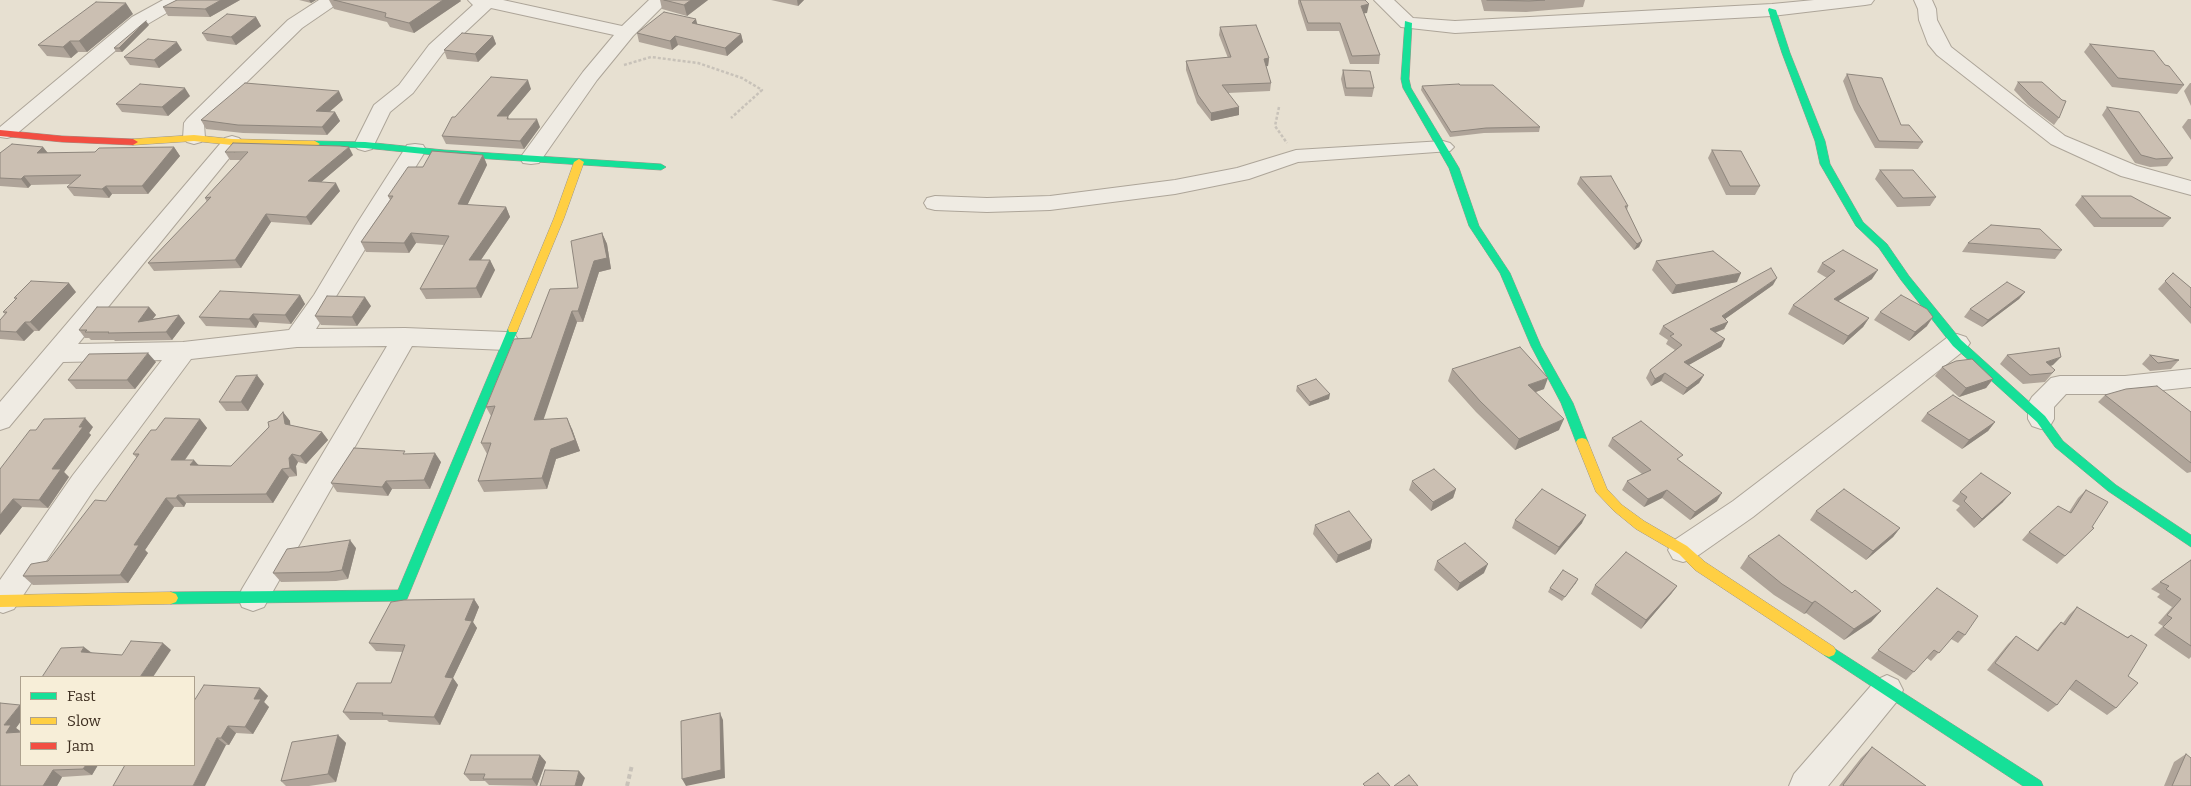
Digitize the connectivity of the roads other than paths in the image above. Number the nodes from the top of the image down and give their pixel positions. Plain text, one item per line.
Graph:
1 (176, 0) edge
2 (331, 0) edge
3 (660, 0) edge
4 (1384, 0) edge
5 (1715, 0) edge
6 (1865, 0) edge
7 (1923, 0) edge
8 (484, 1) edge
9 (1772, 10) junction
10 (1734, 12) junction
11 (1408, 23) junction
12 (626, 32) junction
13 (3, 133) edge
14 (194, 138) junction
15 (232, 142) junction
16 (365, 145) junction
17 (1443, 147) junction
18 (416, 150) junction
19 (531, 158) junction
20 (579, 162) junction
21 (661, 167) dead end
22 (2191, 188) edge
23 (936, 203) dead end
24 (297, 338) junction
25 (405, 338) junction
26 (506, 341) junction
27 (1957, 343) junction
28 (183, 351) junction
29 (55, 353) junction
30 (2191, 378) edge
31 (2041, 419) junction
32 (0, 420) edge
33 (2191, 542) edge
34 (1683, 550) junction
35 (253, 598) junction
36 (1, 600) edge
37 (1888, 690) junction
38 (1806, 786) edge
39 (2036, 786) edge

1 - 13 street
2 - 14 street
3 - 12 street
4 - 11 street
5 - 10 street
6 - 9 street
7 - 22 street
8 - 12 street
8 - 16 street
9 - 10 street
9 - 27 street
10 - 11 street
11 - 17 street
12 - 19 street
13 - 14 street
14 - 15 street
15 - 16 street
15 - 29 street
16 - 18 street
17 - 23 street
17 - 34 street
18 - 19 street
18 - 24 street
19 - 20 street
20 - 21 street
20 - 26 street
24 - 25 street
24 - 28 street
25 - 26 street
25 - 35 street
26 - 35 street
27 - 31 street
27 - 34 street
28 - 29 street
28 - 36 street
29 - 32 street
30 - 31 street
31 - 33 street
34 - 37 street
35 - 36 street
37 - 38 street
37 - 39 street

